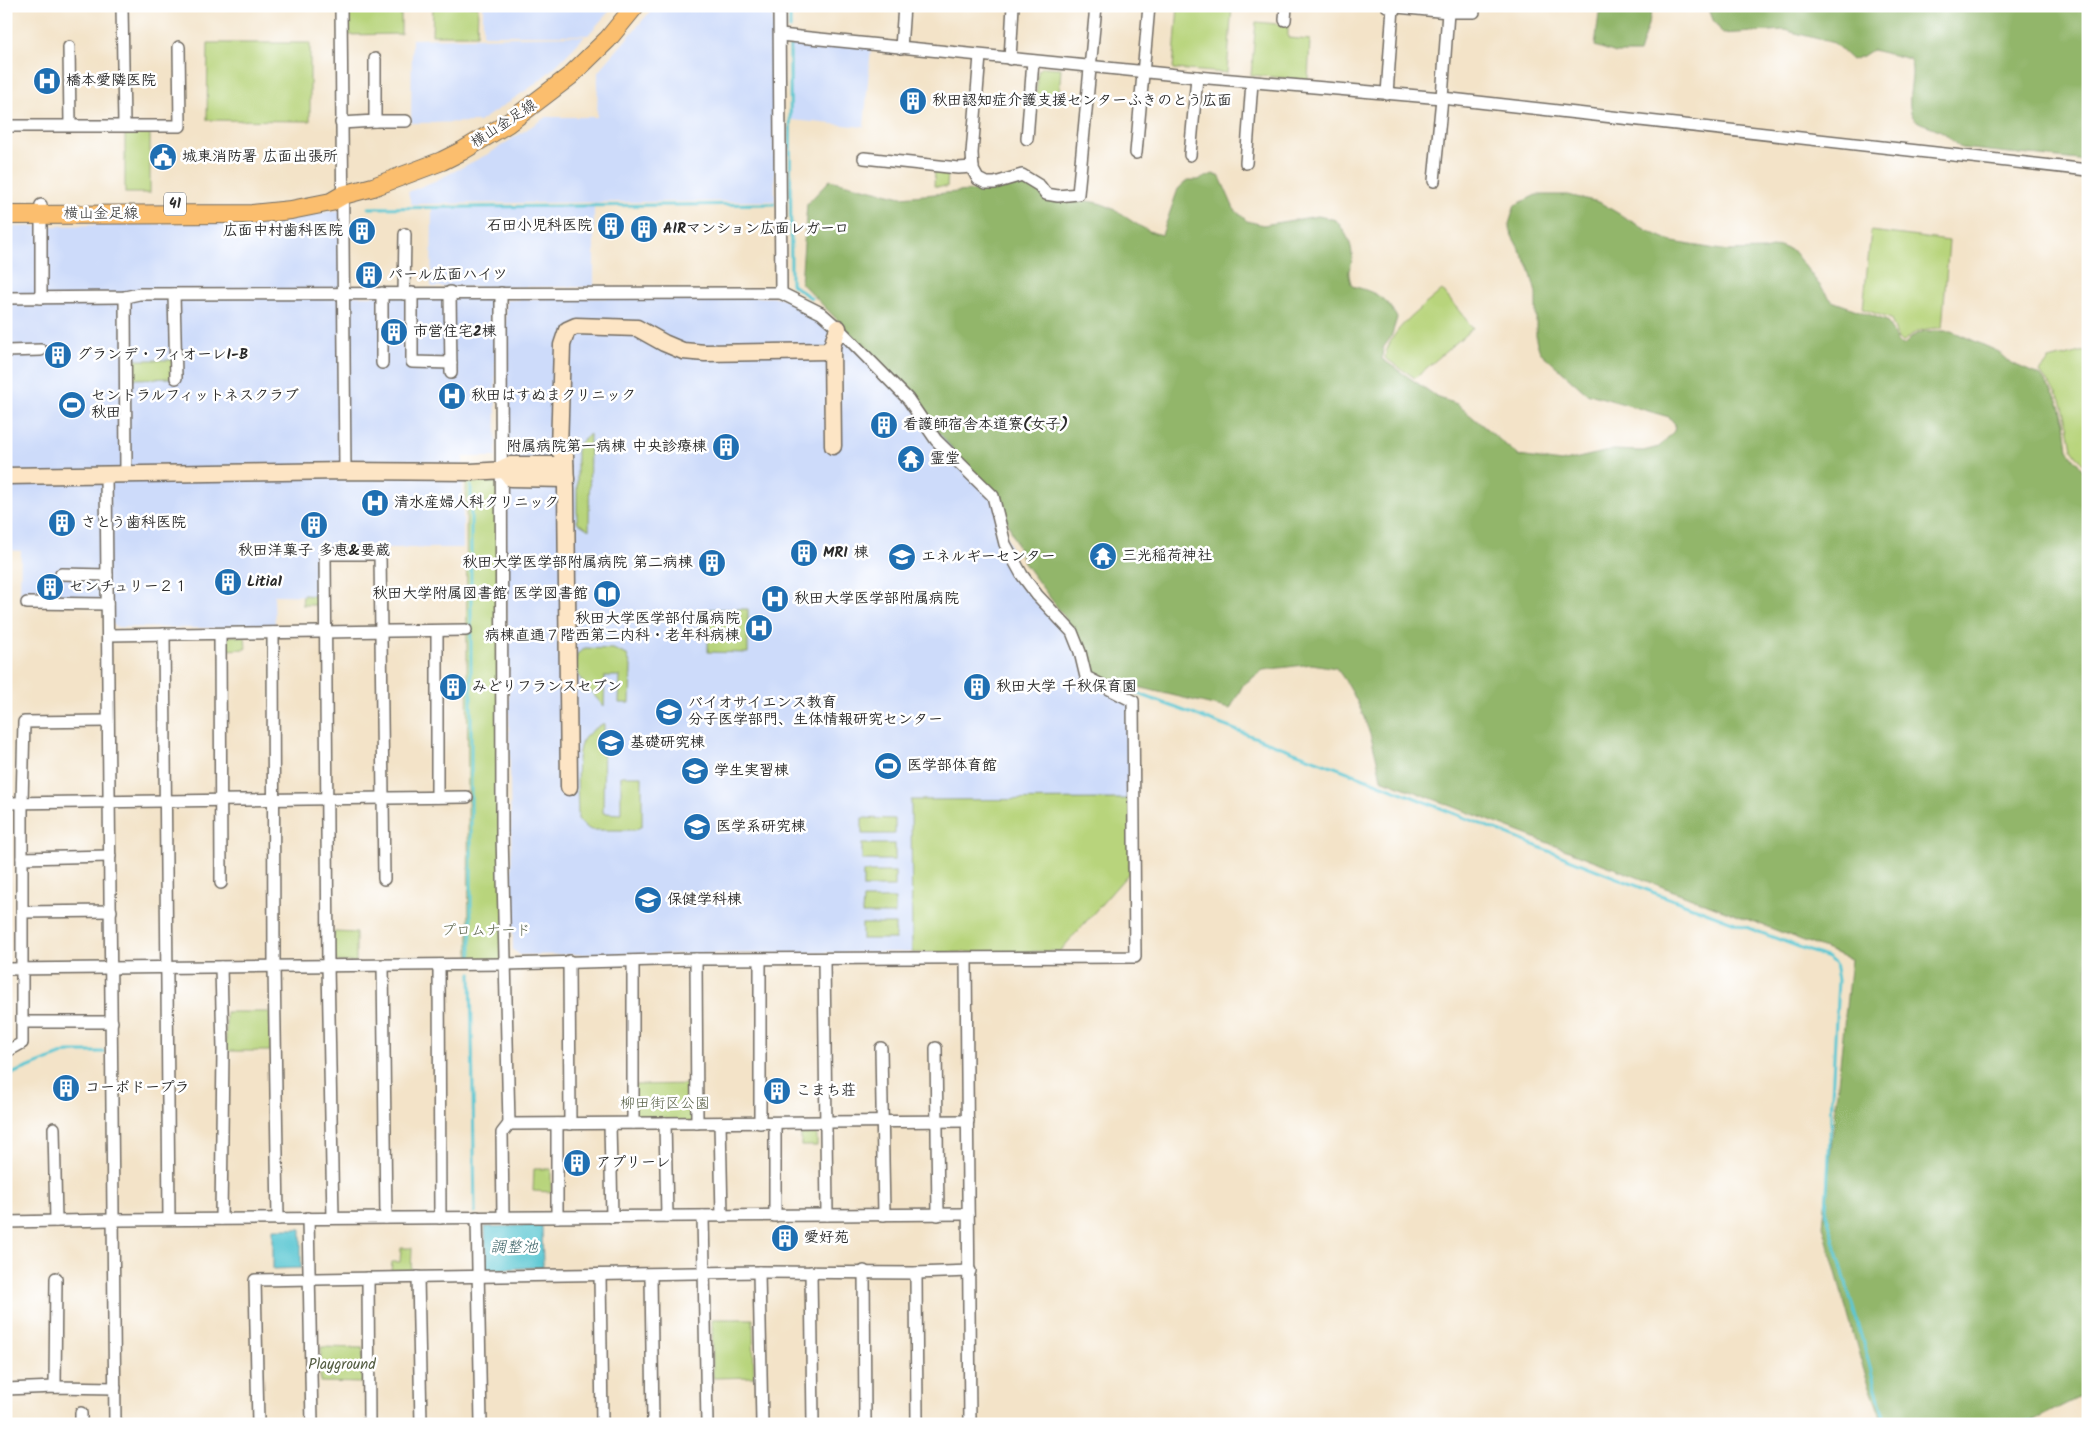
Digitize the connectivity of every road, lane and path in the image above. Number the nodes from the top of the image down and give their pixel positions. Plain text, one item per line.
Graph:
1 (122, 6) edge
2 (341, 6) edge
3 (635, 6) edge
4 (779, 6) edge
5 (904, 6) edge
6 (1013, 6) edge
7 (1096, 6) edge
8 (1149, 6) edge
9 (1286, 6) edge
10 (1390, 7) edge
11 (1447, 12) junction
12 (1474, 12) dead end
13 (1285, 20) dead end
14 (780, 35) junction
15 (69, 46) dead end
16 (179, 47) dead end
17 (901, 48) junction
18 (980, 56) junction
19 (1010, 58) junction
20 (375, 59) dead end
21 (1033, 61) junction
22 (1090, 67) junction
23 (1144, 72) junction
24 (1197, 77) junction
25 (1252, 82) junction
26 (1387, 94) junction
27 (1442, 98) junction
28 (406, 121) dead end
29 (343, 122) junction
30 (375, 122) junction
31 (70, 125) junction
32 (124, 125) junction
33 (6, 126) edge
34 (1027, 139) dead end
35 (1136, 153) dead end
36 (1190, 155) dead end
37 (864, 158) dead end
38 (1246, 163) dead end
39 (973, 167) junction
40 (2088, 170) edge
41 (1434, 181) dead end
42 (343, 195) junction
43 (6, 205) edge
44 (41, 209) junction
45 (6, 214) edge
46 (405, 234) dead end
47 (343, 292) junction
48 (450, 292) junction
49 (382, 293) junction
50 (408, 293) junction
51 (501, 293) junction
52 (781, 293) junction
53 (174, 294) junction
54 (126, 297) junction
55 (6, 298) edge
56 (41, 298) junction
57 (838, 328) junction
58 (832, 346) junction
59 (41, 350) dead end
60 (6, 351) edge
61 (382, 363) dead end
62 (176, 378) dead end
63 (833, 446) dead end
64 (503, 470) junction
65 (345, 471) junction
66 (566, 472) junction
67 (106, 474) junction
68 (126, 474) junction
69 (6, 476) edge
70 (61, 574) dead end
71 (107, 575) junction
72 (27, 603) dead end
73 (107, 604) junction
74 (466, 630) dead end
75 (436, 631) junction
76 (327, 632) junction
77 (382, 632) junction
78 (273, 633) junction
79 (164, 634) junction
80 (220, 634) junction
81 (108, 635) junction
82 (108, 721) junction
83 (569, 787) dead end
84 (438, 797) junction
85 (467, 797) dead end
86 (328, 798) junction
87 (383, 798) junction
88 (275, 799) junction
89 (109, 801) junction
90 (166, 801) junction
91 (222, 801) junction
92 (6, 803) edge
93 (22, 803) junction
94 (110, 856) junction
95 (22, 858) junction
96 (384, 879) dead end
97 (221, 883) dead end
98 (23, 912) junction
99 (110, 912) junction
100 (824, 958) junction
101 (966, 958) junction
102 (696, 959) junction
103 (760, 960) junction
104 (633, 961) junction
105 (569, 962) junction
106 (504, 964) junction
107 (383, 965) junction
108 (439, 965) junction
109 (274, 966) junction
110 (328, 966) junction
111 (221, 967) junction
112 (111, 968) junction
113 (167, 968) junction
114 (6, 969) edge
115 (23, 969) junction
116 (23, 1022) junction
117 (112, 1022) junction
118 (882, 1048) dead end
119 (936, 1048) dead end
120 (6, 1052) edge
121 (936, 1121) junction
122 (968, 1121) junction
123 (775, 1122) junction
124 (825, 1122) junction
125 (883, 1122) junction
126 (633, 1123) junction
127 (665, 1123) junction
128 (698, 1123) junction
129 (720, 1123) junction
130 (760, 1123) junction
131 (509, 1124) junction
132 (557, 1124) junction
133 (570, 1124) junction
134 (610, 1124) junction
135 (54, 1128) dead end
136 (938, 1214) junction
137 (968, 1214) junction
138 (827, 1215) junction
139 (884, 1215) junction
140 (612, 1216) junction
141 (666, 1216) junction
142 (703, 1216) junction
143 (722, 1216) junction
144 (775, 1216) junction
145 (477, 1217) junction
146 (503, 1217) junction
147 (557, 1217) junction
148 (308, 1218) junction
149 (333, 1218) junction
150 (386, 1218) junction
151 (440, 1218) junction
152 (169, 1219) junction
153 (221, 1219) junction
154 (278, 1219) junction
155 (114, 1220) junction
156 (56, 1221) junction
157 (6, 1222) edge
158 (970, 1270) junction
159 (759, 1272) junction
160 (811, 1272) junction
161 (864, 1272) junction
162 (704, 1273) junction
163 (916, 1273) junction
164 (651, 1275) junction
165 (478, 1276) junction
166 (600, 1276) junction
167 (418, 1277) junction
168 (56, 1278) dead end
169 (368, 1278) junction
170 (310, 1279) junction
171 (55, 1387) junction
172 (116, 1388) junction
173 (6, 1389) edge
174 (115, 1424) edge
175 (258, 1424) edge
176 (312, 1424) edge
177 (369, 1424) edge
178 (421, 1424) edge
179 (481, 1424) edge
180 (602, 1424) edge
181 (653, 1424) edge
182 (707, 1424) edge
183 (762, 1424) edge
184 (813, 1424) edge
185 (865, 1424) edge
186 (916, 1424) edge
187 (970, 1424) edge

1 - 32 street
2 - 29 street
3 - 42 main road, 横山金足線 / 41
4 - 14 street
5 - 17 street
6 - 19 street
7 - 22 street
8 - 23 street
9 - 13 street
10 - 11 street
10 - 26 street
11 - 12 street
11 - 27 street
14 - 17 street
14 - 52 street
15 - 31 street
16 - 32 street
17 - 18 street
18 - 19 street
18 - 39 street
19 - 21 street
20 - 30 street
21 - 22 street
21 - 34 street
22 - 23 street
22 - 39 street
23 - 24 street
23 - 35 street
24 - 25 street
24 - 36 street
25 - 26 street
25 - 38 street
26 - 27 street
27 - 40 street
27 - 41 street
28 - 30 street
29 - 30 street
29 - 42 street
31 - 32 street
31 - 33 street
37 - 39 street
42 - 44 main road, 横山金足線 / 41
42 - 47 street
43 - 44 main road, 横山金足線 / 41
44 - 45 main road, 横山金足線 / 41
44 - 56 street
46 - 50 street
47 - 49 street
47 - 53 street
47 - 65 street
48 - 50 street
48 - 50 street
48 - 51 street
49 - 50 street
49 - 61 street
51 - 52 street
51 - 64 street
52 - 57 street
53 - 54 street
53 - 62 street
54 - 56 street
54 - 68 street
55 - 56 street
57 - 58 street
57 - 101 street
58 - 63 street
58 - 66 street
59 - 60 street
64 - 65 street
64 - 66 street
64 - 106 street
65 - 68 street
66 - 83 street
67 - 68 street
67 - 69 street
67 - 71 street
70 - 71 street
71 - 73 street
72 - 73 street
73 - 81 street
74 - 75 street
75 - 77 street
75 - 84 street
76 - 77 street
76 - 77 street
76 - 78 street
76 - 86 street
77 - 87 street
78 - 80 street
78 - 88 street
79 - 80 street
79 - 81 street
79 - 90 street
80 - 91 street
81 - 82 street
82 - 89 street
82 - 93 street
84 - 85 street
84 - 87 street
86 - 87 street
86 - 88 street
86 - 110 street
87 - 96 street
88 - 91 street
88 - 109 street
89 - 90 street
89 - 93 street
89 - 94 street
90 - 91 street
90 - 113 street
91 - 97 street
92 - 93 street
93 - 95 street
94 - 95 street
94 - 99 street
95 - 98 street
98 - 99 street
98 - 115 street
99 - 112 street
100 - 101 street
100 - 103 street
100 - 124 street
101 - 122 street
102 - 103 street
102 - 104 street
102 - 128 street
103 - 130 street
104 - 105 street
104 - 126 street
105 - 106 street
105 - 133 street
106 - 108 street
106 - 131 street
107 - 108 street
107 - 110 street
107 - 150 street
108 - 151 street
109 - 110 street
109 - 111 street
109 - 154 street
110 - 149 street
111 - 113 street
111 - 153 street
112 - 113 street
112 - 115 street
112 - 117 street
113 - 152 street
114 - 115 street
115 - 116 street
116 - 117 street
116 - 120 street
117 - 155 street
118 - 125 street
119 - 121 street
121 - 122 street
121 - 125 street
121 - 136 street
122 - 137 street
123 - 124 street
123 - 130 street
123 - 144 street
124 - 125 street
124 - 138 street
125 - 139 street
126 - 127 street
126 - 134 street
127 - 128 street
127 - 141 street
128 - 129 street
129 - 130 street
129 - 143 street
131 - 132 street
131 - 146 street
132 - 133 street
132 - 147 street
133 - 134 street
134 - 140 street
135 - 156 street
136 - 137 street
136 - 139 street
137 - 158 street
138 - 139 street
138 - 144 street
140 - 141 street
140 - 147 street
141 - 142 street
142 - 143 street
142 - 162 street
143 - 144 street
145 - 146 street
145 - 151 street
145 - 165 street
146 - 147 street
148 - 149 street
148 - 154 street
148 - 170 street
149 - 150 street
150 - 151 street
152 - 153 street
152 - 155 street
153 - 154 street
155 - 156 street
155 - 172 street
156 - 157 street
158 - 163 street
158 - 187 street
159 - 160 street
159 - 162 street
159 - 183 street
160 - 161 street
160 - 184 street
161 - 163 street
161 - 185 street
162 - 164 street
162 - 182 street
163 - 186 street
164 - 166 street
164 - 181 street
165 - 166 street
165 - 167 street
165 - 179 street
166 - 180 street
167 - 169 street
167 - 178 street
168 - 171 street
169 - 170 street
169 - 177 street
170 - 175 street
170 - 176 street
171 - 172 street
171 - 173 street
172 - 174 street

